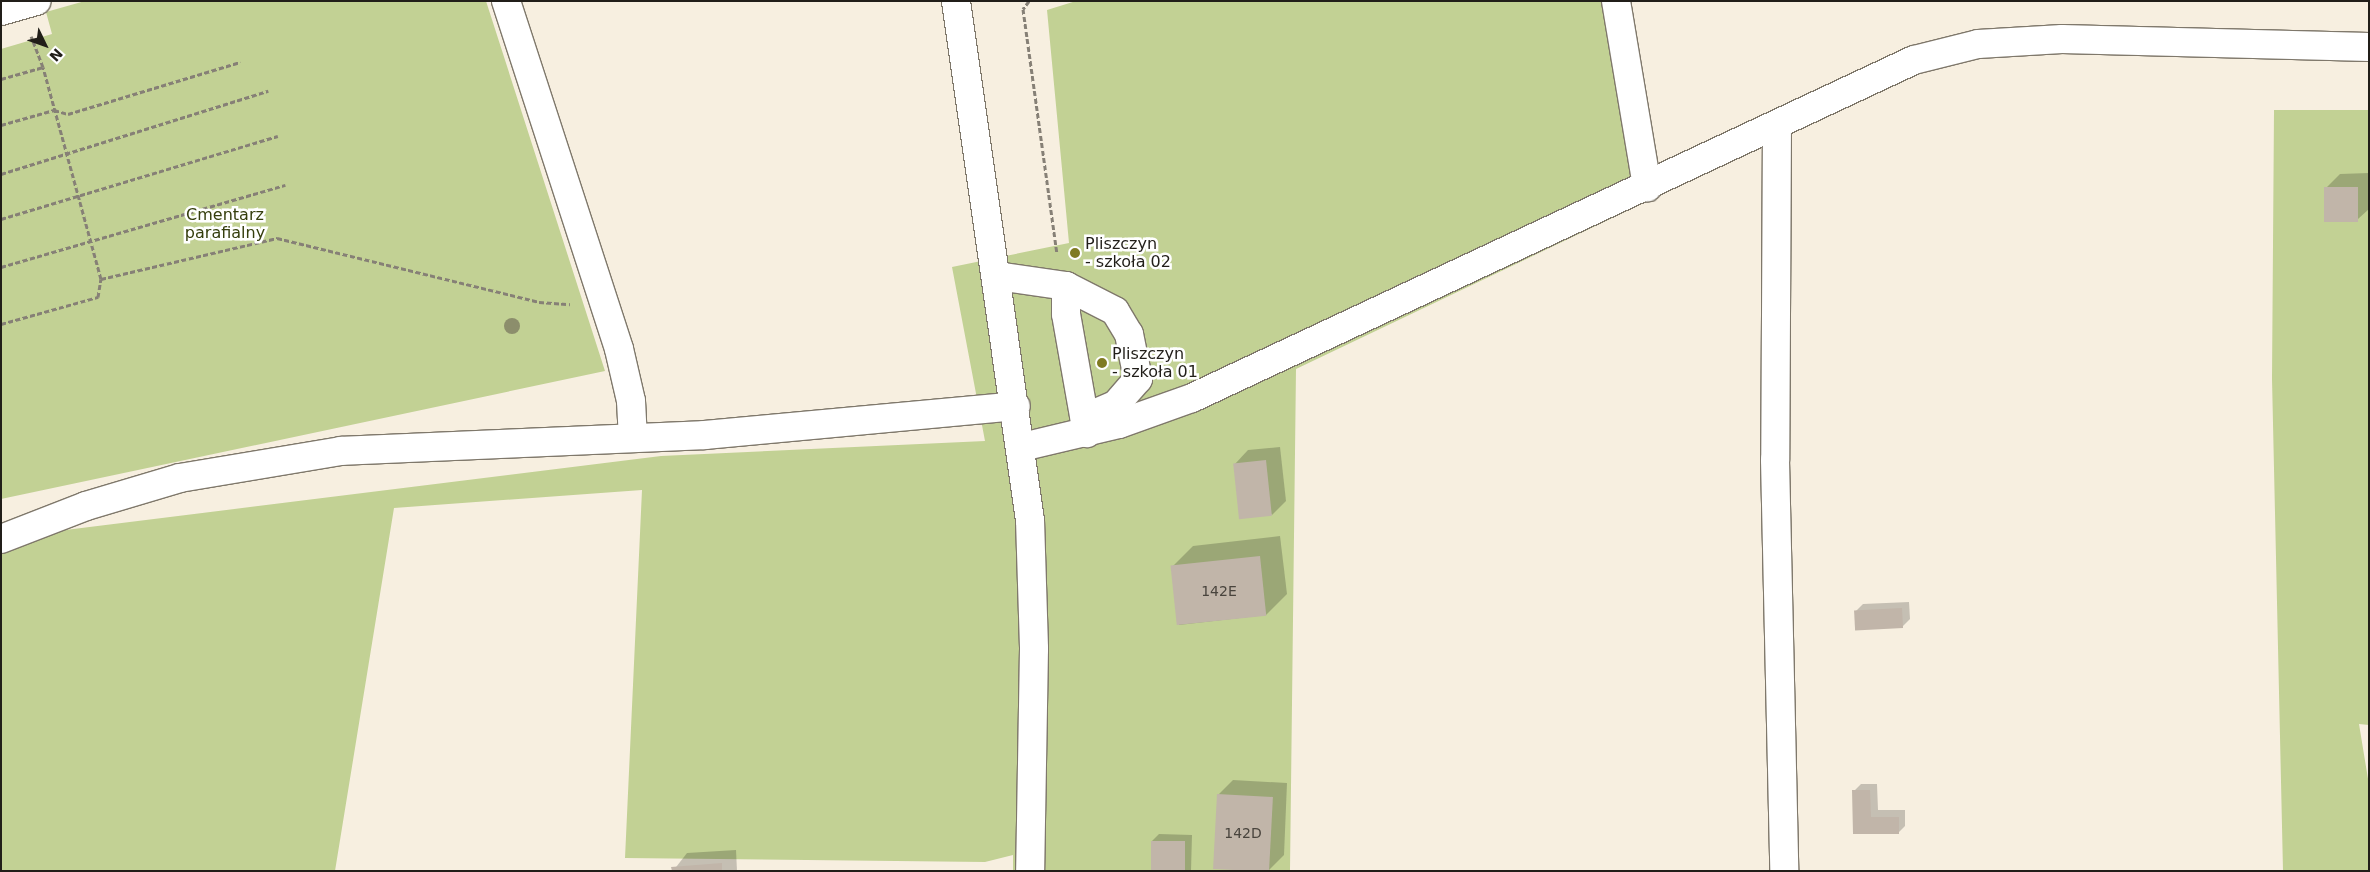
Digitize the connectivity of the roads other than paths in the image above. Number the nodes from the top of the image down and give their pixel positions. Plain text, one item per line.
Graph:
1 (506, 1) edge
2 (956, 1) edge
3 (1616, 1) edge
4 (2369, 47) edge
5 (1777, 126) junction
6 (1647, 187) junction
7 (996, 276) junction
8 (1066, 286) junction
9 (1016, 406) junction
10 (1086, 425) junction
11 (633, 436) junction
12 (1022, 447) junction
13 (1, 539) edge
14 (1030, 871) edge
15 (1784, 871) edge

1 - 11 street
2 - 7 street
3 - 6 street
4 - 5 street
5 - 6 street
5 - 15 street
6 - 10 street
7 - 8 street
7 - 9 street
8 - 10 street
8 - 10 street
9 - 11 street
9 - 12 street
10 - 12 street
11 - 13 street
12 - 14 street

